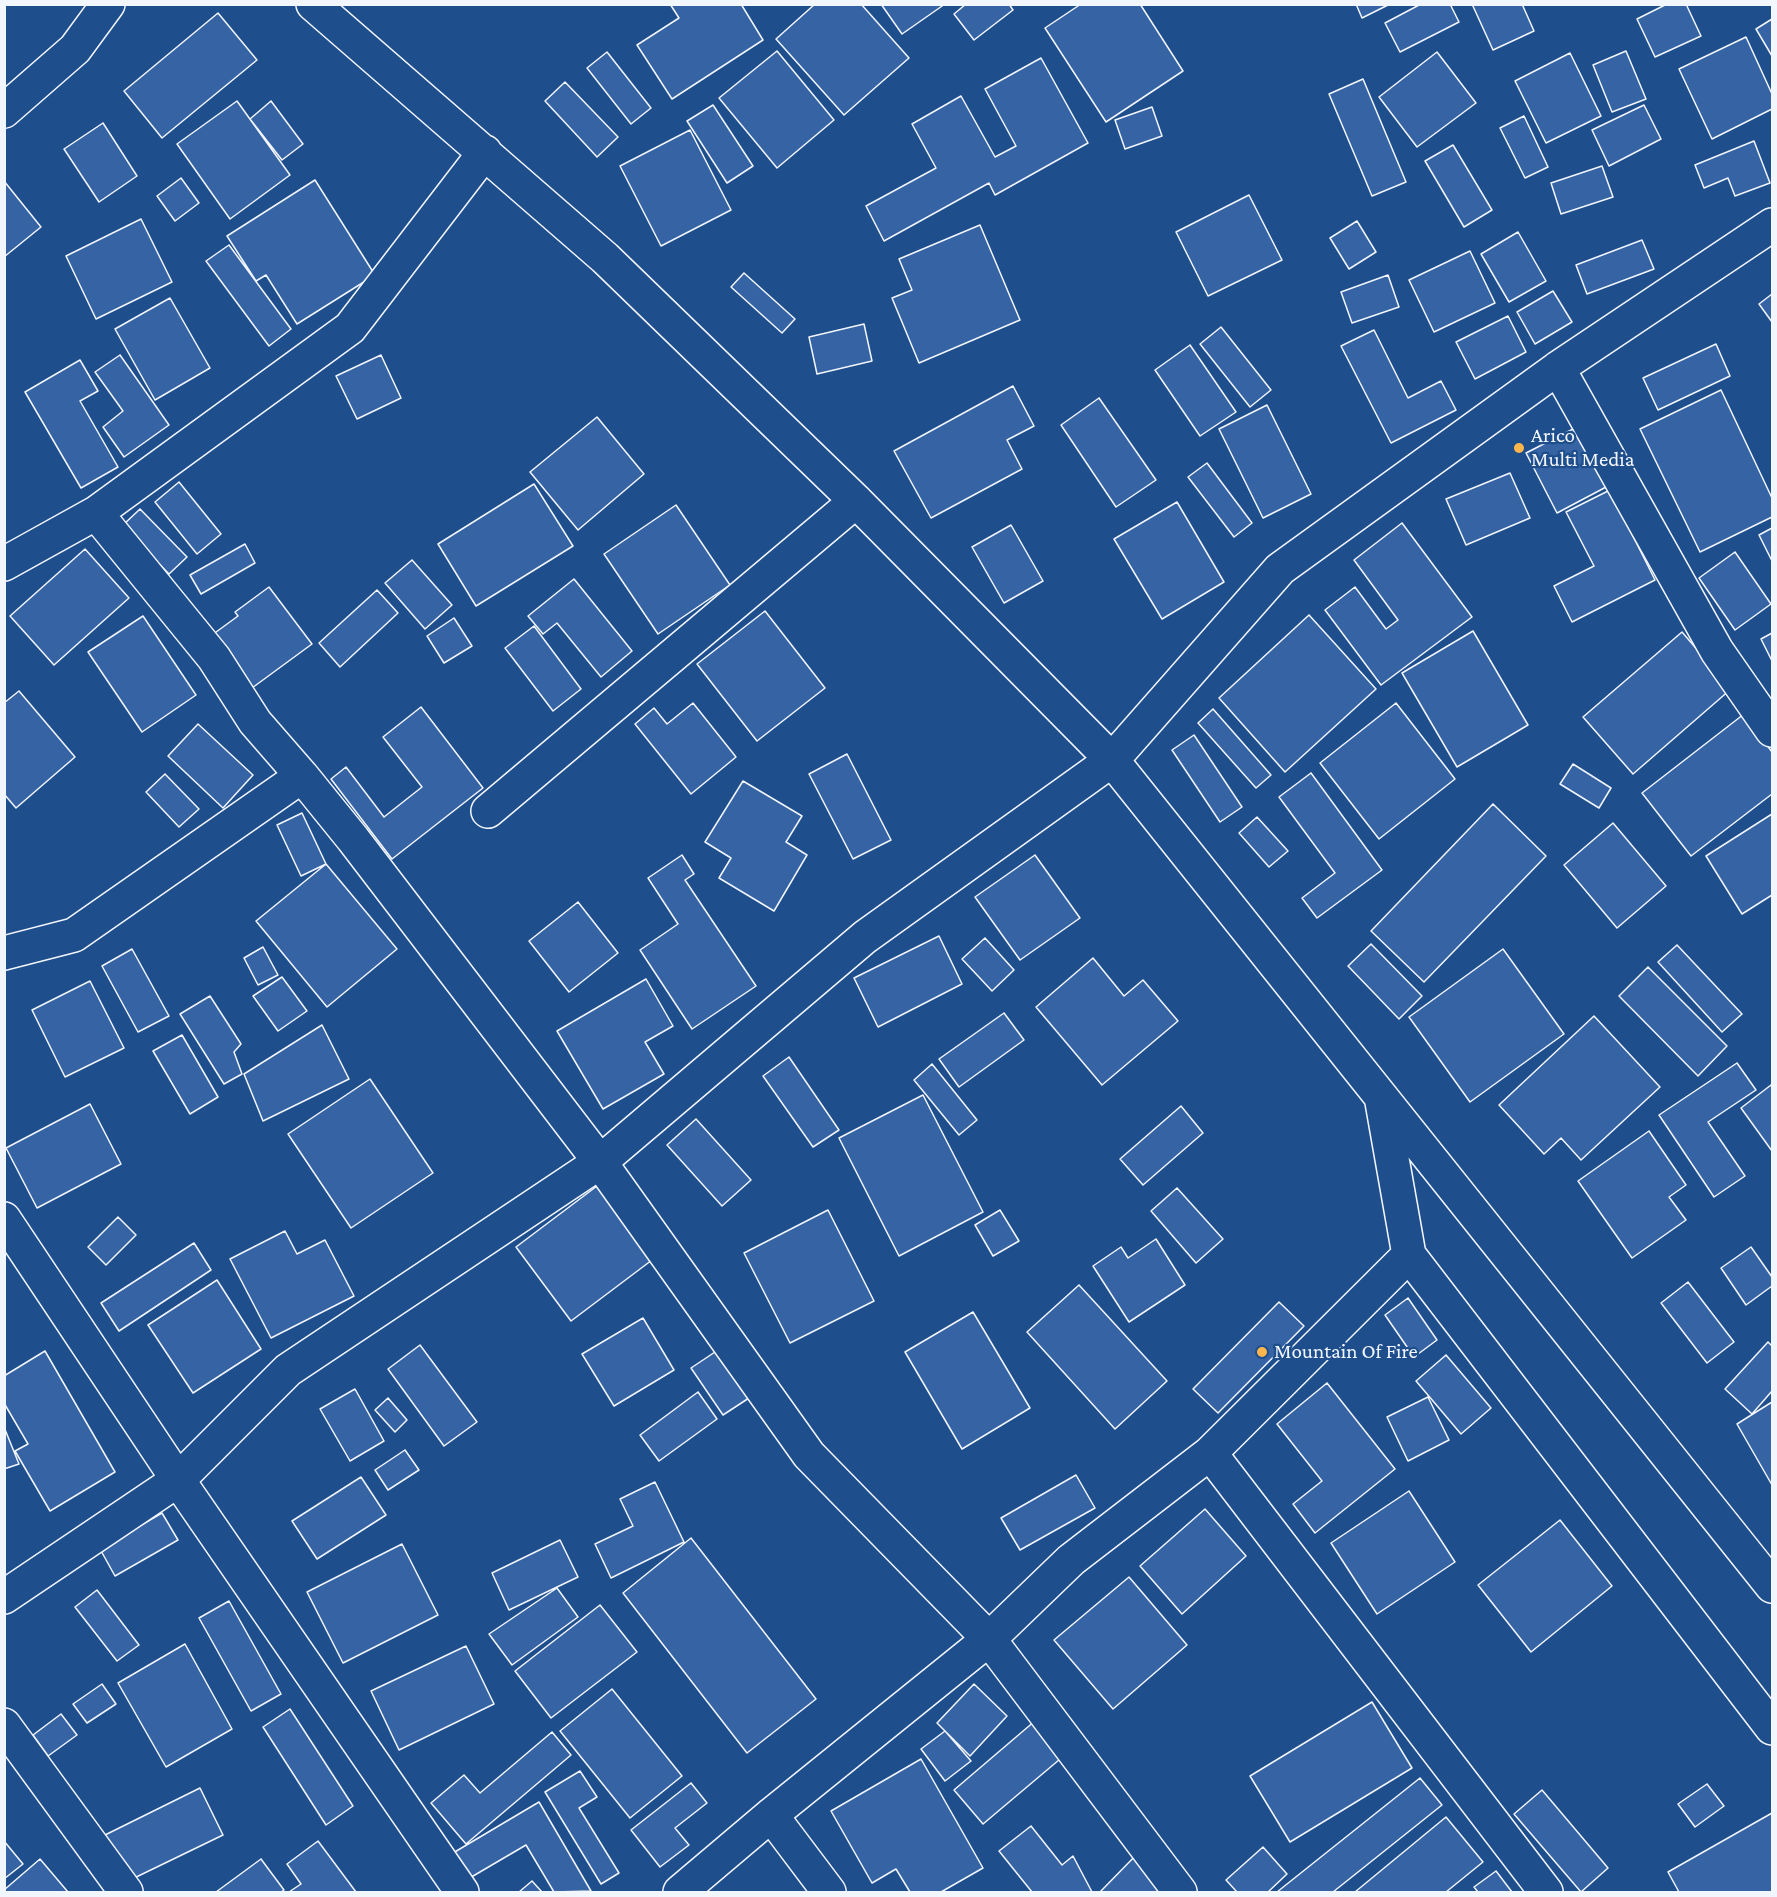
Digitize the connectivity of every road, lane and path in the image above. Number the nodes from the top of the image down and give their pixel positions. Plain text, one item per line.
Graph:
1 (108, 4) edge
2 (313, 4) edge
3 (4, 111) edge
4 (485, 152) junction
5 (1773, 225) edge
6 (1558, 368) junction
7 (856, 501) junction
8 (96, 513) junction
9 (4, 564) edge
10 (1773, 730) edge
11 (1112, 759) junction
12 (302, 776) junction
13 (488, 811) dead end
14 (4, 952) edge
15 (1382, 1098) junction
16 (600, 1162) junction
17 (4, 1219) edge
18 (1409, 1255) junction
19 (1210, 1453) junction
20 (178, 1480) junction
21 (1767, 1566) edge
22 (4, 1598) edge
23 (989, 1639) junction
24 (4, 1725) edge
25 (1773, 1728) edge
26 (771, 1815) junction
27 (126, 1893) edge
28 (462, 1893) edge
29 (680, 1893) edge
30 (829, 1893) edge
31 (1180, 1893) edge
32 (1546, 1893) edge

1 - 3 street
2 - 4 street
4 - 7 street
4 - 8 street
5 - 6 street
6 - 10 street
6 - 11 street
7 - 11 street
7 - 13 street
8 - 9 street
8 - 12 street
11 - 15 street
11 - 16 street
12 - 14 street
12 - 16 street
15 - 18 street
15 - 21 street
16 - 20 street
16 - 23 street
17 - 20 street
18 - 19 street
18 - 25 street
19 - 23 street
19 - 32 street
20 - 22 street
20 - 28 street
23 - 26 street
23 - 31 street
24 - 27 street
26 - 29 street
26 - 30 street

